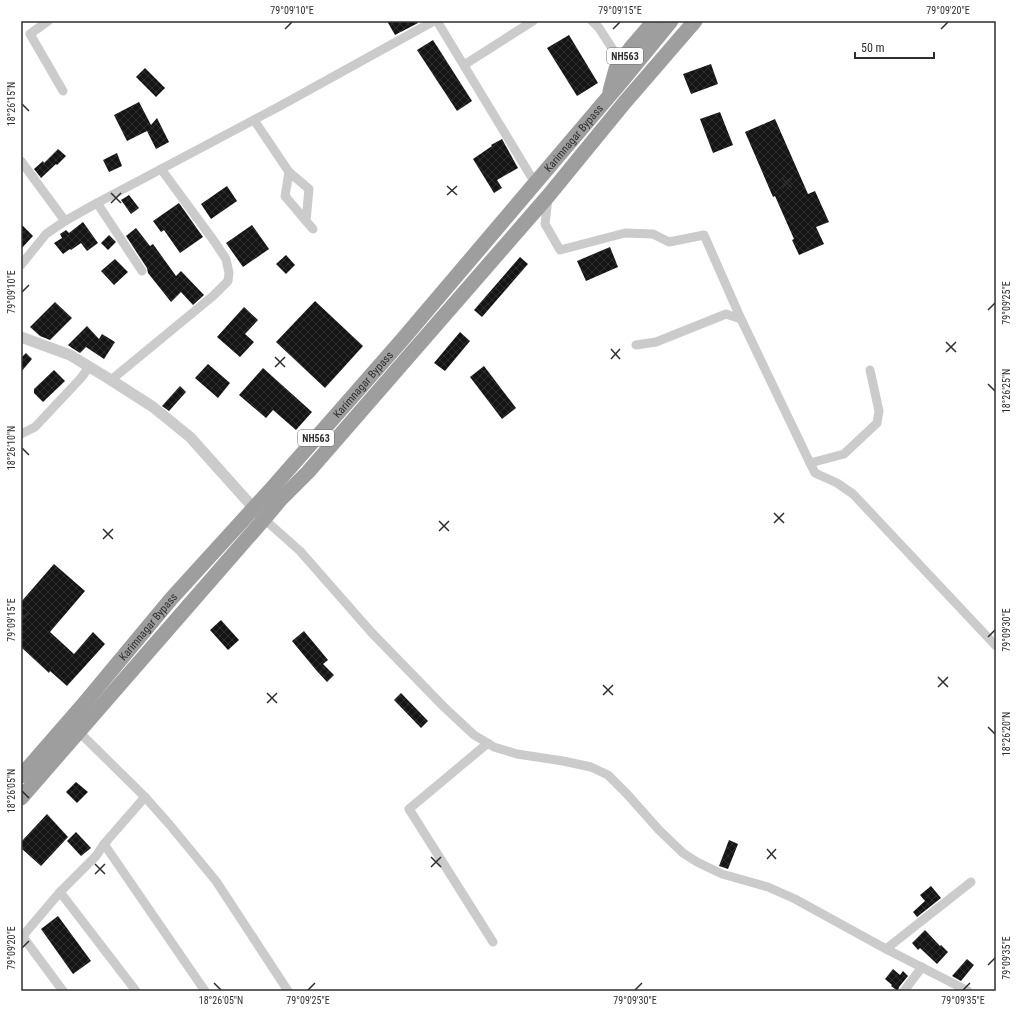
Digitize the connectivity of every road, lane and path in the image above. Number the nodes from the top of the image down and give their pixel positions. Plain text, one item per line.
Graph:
1 (434, 21) edge
2 (437, 21) edge
3 (534, 21) edge
4 (592, 21) edge
5 (654, 21) edge
6 (671, 21) edge
7 (695, 21) edge
8 (44, 22) edge
9 (621, 62) junction
10 (464, 65) junction
11 (63, 91) dead end
12 (608, 98) junction
13 (254, 120) junction
14 (21, 161) edge
15 (161, 169) junction
16 (289, 172) junction
17 (535, 183) junction
18 (548, 195) junction
19 (97, 203) junction
20 (64, 222) junction
21 (306, 222) junction
22 (313, 229) dead end
23 (22, 261) edge
24 (142, 271) dead end
25 (741, 319) junction
26 (21, 337) edge
27 (636, 345) dead end
28 (89, 367) junction
29 (870, 370) dead end
30 (111, 380) junction
31 (21, 434) edge
32 (810, 464) junction
33 (253, 507) junction
34 (264, 519) junction
35 (996, 646) edge
36 (79, 732) junction
37 (488, 743) junction
38 (21, 776) edge
39 (145, 797) junction
40 (21, 798) edge
41 (104, 844) junction
42 (971, 882) dead end
43 (60, 892) junction
44 (22, 938) edge
45 (493, 942) dead end
46 (886, 949) junction
47 (922, 967) junction
48 (63, 991) edge
49 (136, 991) edge
50 (205, 991) edge
51 (288, 991) edge
52 (904, 991) edge
53 (968, 991) edge

1 - 13 street
2 - 10 street
3 - 10 street
4 - 9 street
5 - 9 highway, NH563
6 - 12 highway, Karimnagar Bypass
7 - 18 highway, NH563
8 - 11 street
9 - 12 highway, NH563
10 - 17 street
12 - 17 highway, Karimnagar Bypass / NH563
13 - 15 street
13 - 16 street
14 - 20 street
15 - 19 street
15 - 30 street
16 - 21 street
16 - 21 street
17 - 33 highway, Karimnagar Bypass / NH563
18 - 25 street
18 - 34 highway, Karimnagar Bypass / NH563
19 - 20 street
19 - 24 street
20 - 23 street
21 - 22 street
25 - 27 street
25 - 32 street
26 - 28 street
28 - 30 street
28 - 31 street
29 - 32 street
30 - 33 street
32 - 35 street
33 - 34 street
33 - 38 highway, Karimnagar Bypass / NH563
34 - 36 highway, Karimnagar Bypass / NH563
34 - 37 street
36 - 39 street
36 - 40 highway, Karimnagar Bypass / NH563
37 - 45 street
37 - 46 street
39 - 41 street
39 - 51 street
41 - 43 street
41 - 50 street
42 - 46 street
43 - 44 street
43 - 49 street
44 - 48 street
46 - 47 street
47 - 52 street
47 - 53 street

